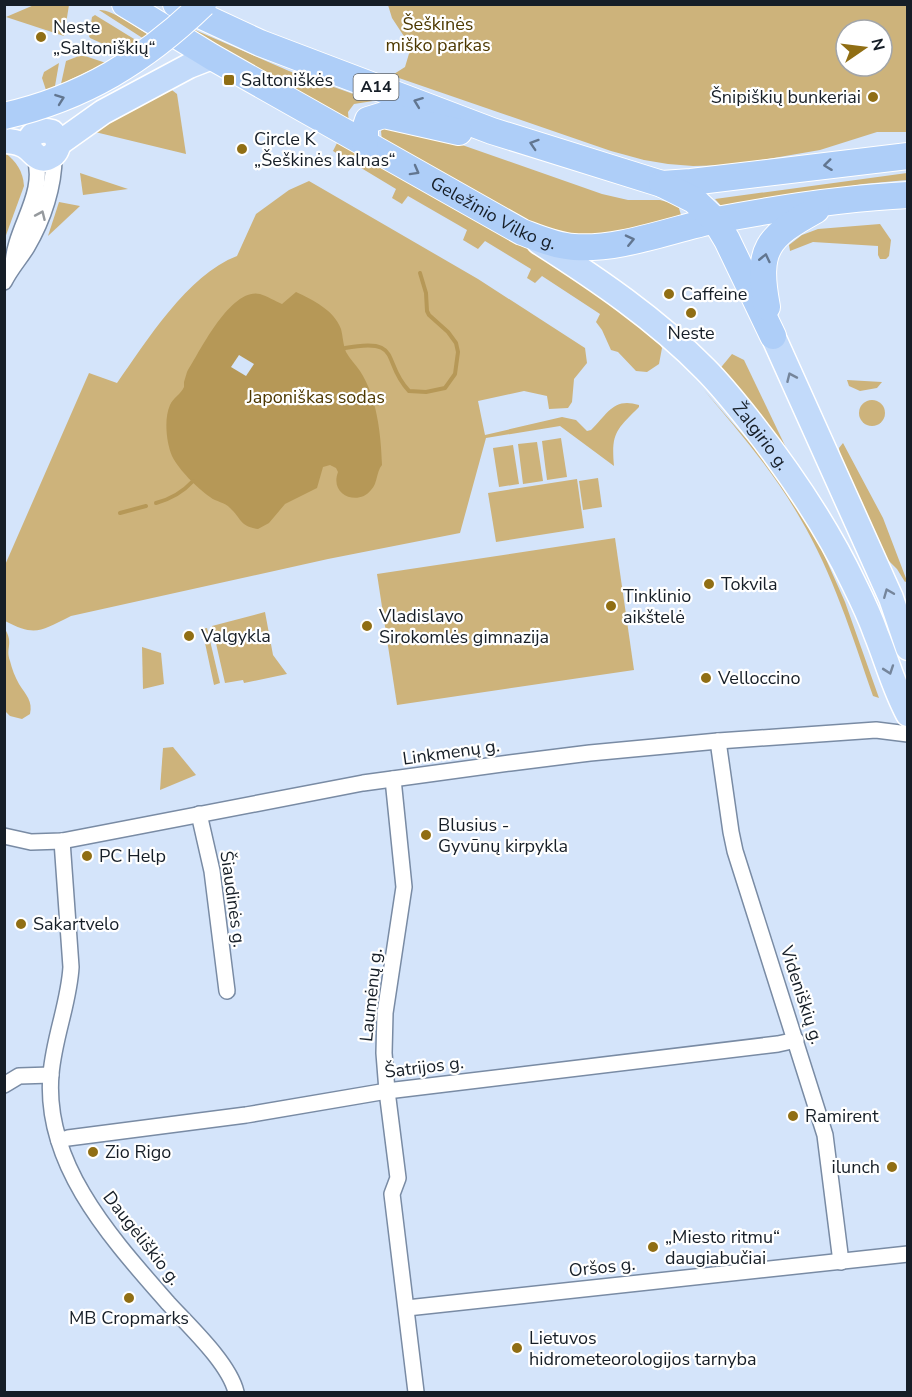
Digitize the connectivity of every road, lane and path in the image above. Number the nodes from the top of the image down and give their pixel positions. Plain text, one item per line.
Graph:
1 (124, 4) edge
2 (176, 4) edge
3 (203, 4) edge
4 (175, 36) junction
5 (212, 57) junction
6 (163, 79) junction
7 (4, 116) edge
8 (492, 131) junction
9 (4, 141) edge
10 (365, 142) junction
11 (44, 146) junction
12 (908, 156) edge
13 (662, 184) junction
14 (908, 195) edge
15 (828, 203) junction
16 (715, 220) junction
17 (522, 232) junction
18 (4, 282) edge
19 (773, 336) junction
20 (908, 648) edge
21 (908, 714) edge
22 (908, 734) edge
23 (718, 741) junction
24 (393, 779) junction
25 (199, 814) junction
26 (4, 836) edge
27 (62, 841) junction
28 (226, 991) dead end
29 (796, 1040) junction
30 (51, 1075) junction
31 (4, 1085) edge
32 (387, 1091) junction
33 (59, 1141) junction
34 (908, 1254) edge
35 (841, 1262) junction
36 (407, 1308) junction
37 (237, 1392) edge
38 (416, 1392) edge

1 - 4 highway, Geležinio Vilko g.
8 -> 2 highway, A14
7 -> 3 highway, bridge
4 - 5 highway, Geležinio Vilko g.
4 - 6 main road
5 - 6 main road
5 - 10 highway, Geležinio Vilko g.
6 - 11 main road
8 - 10 highway
13 -> 8 highway, A14
9 - 11 main road
10 -> 17 highway, Geležinio Vilko g.
11 - 18 street
12 -> 13 highway, A14
13 - 16 highway
14 - 15 highway, Geležinio Vilko g.
15 - 16 highway, Geležinio Vilko g.
19 -> 15 highway
17 -> 16 highway, Geležinio Vilko g.
16 - 19 highway
17 -> 21 main road, Žalgirio g.
20 -> 19 main road
22 - 23 street, Linkmenų g.
23 - 24 street, Linkmenų g.
23 - 29 street, Videniškių g.
24 - 25 street, Linkmenų g.
24 - 32 street, Laumėnų g.
25 - 27 street, Linkmenų g.
25 - 28 street, Šiaudinės g.
26 - 27 street, Linkmenų g.
27 - 30 street, Daugėliškio g.
29 - 32 street, Šatrijos g.
29 - 35 street, Videniškių g.
30 - 31 street
30 - 33 street, Daugėliškio g.
32 - 33 street, Šatrijos g.
32 - 36 street, Laumėnų g.
33 - 37 street, Daugėliškio g.
34 - 35 street, Oršos g.
35 - 36 street, Oršos g.
36 - 38 street, Laumėnų g.

